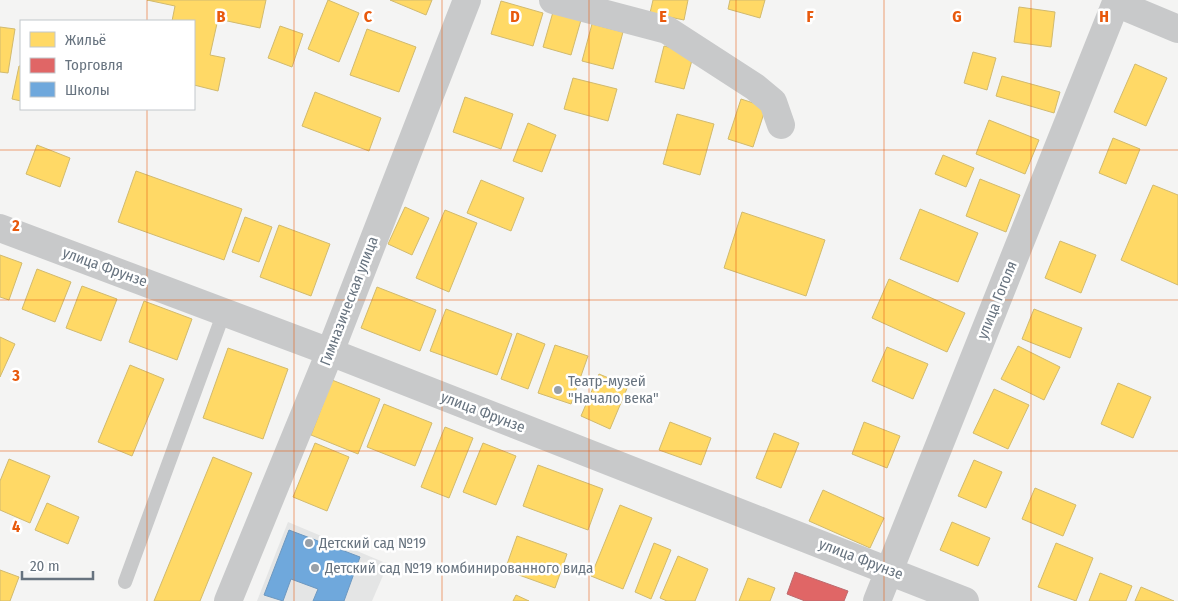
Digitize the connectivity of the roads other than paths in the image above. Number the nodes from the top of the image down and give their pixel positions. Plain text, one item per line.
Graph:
1 (467, 0) edge
2 (553, 0) edge
3 (1117, 2) edge
4 (1178, 29) edge
5 (781, 126) dead end
6 (0, 228) edge
7 (224, 312) junction
8 (330, 352) junction
9 (890, 570) junction
10 (125, 582) dead end
11 (228, 601) edge
12 (877, 601) edge
13 (965, 601) edge

1 - 8 street, Гимназическая улица
2 - 5 street
3 - 4 street
3 - 9 street, улица Гоголя
6 - 7 street, улица Фрунзе
7 - 8 street, улица Фрунзе
7 - 10 lane
8 - 9 street, улица Фрунзе
8 - 11 street, Гимназическая улица
9 - 12 street, улица Гоголя
9 - 13 street, улица Фрунзе

